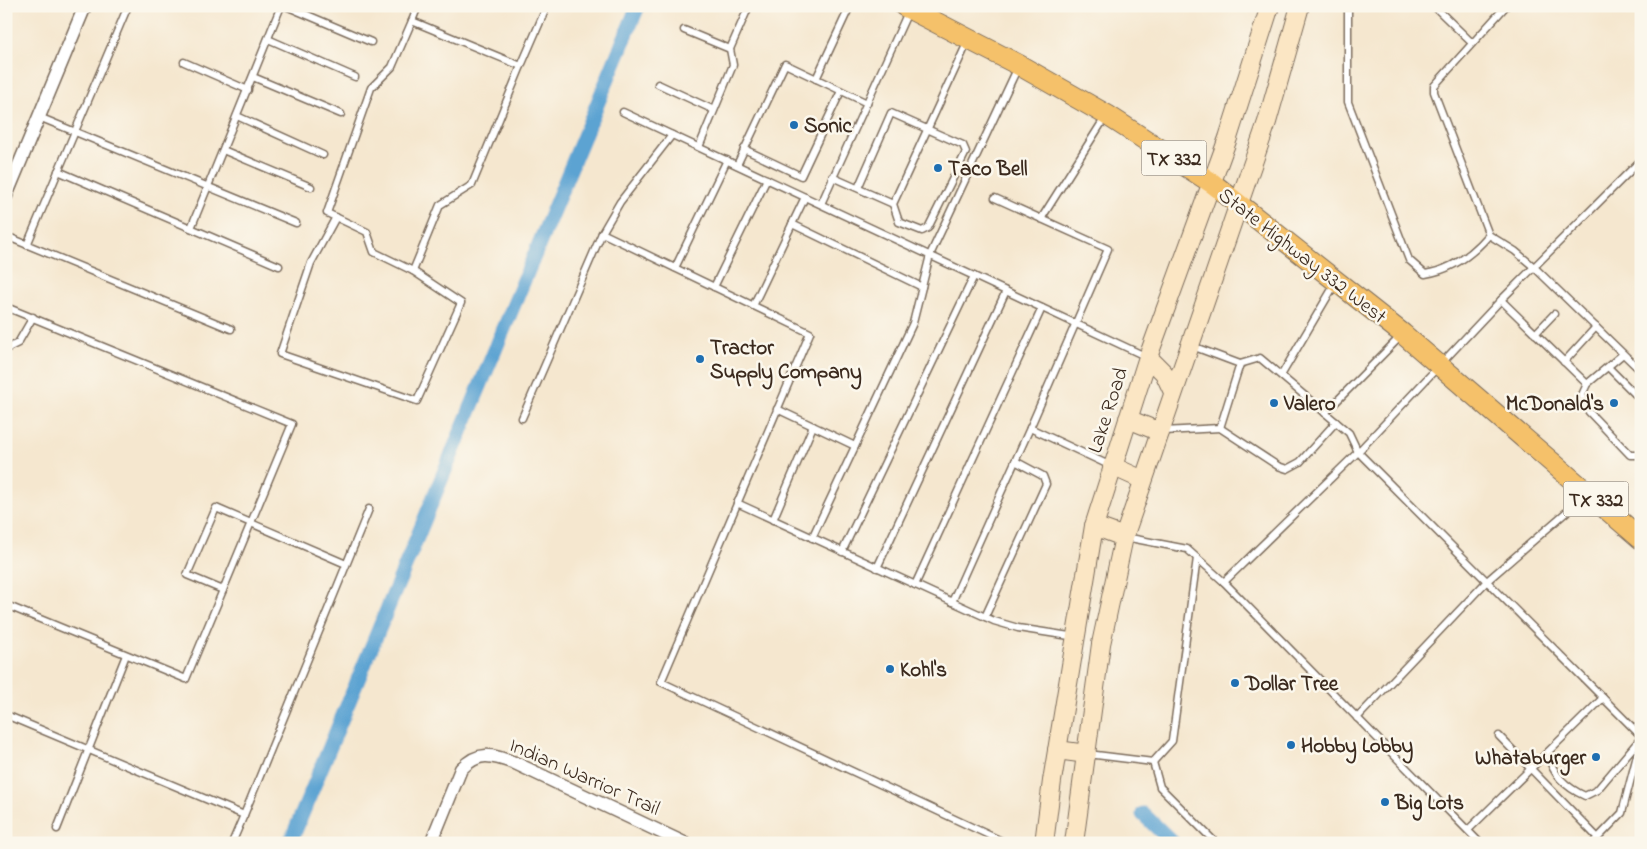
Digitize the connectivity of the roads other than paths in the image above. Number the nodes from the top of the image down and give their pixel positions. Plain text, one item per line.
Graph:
1 (85, 6) edge
2 (128, 6) edge
3 (281, 6) edge
4 (286, 6) edge
5 (418, 6) edge
6 (547, 6) edge
7 (748, 6) edge
8 (850, 6) edge
9 (1270, 6) edge
10 (1300, 6) edge
11 (1348, 6) edge
12 (1434, 6) edge
13 (1506, 6) edge
14 (908, 7) edge
15 (412, 21) junction
16 (684, 30) dead end
17 (268, 39) junction
18 (969, 39) junction
19 (371, 42) dead end
20 (1472, 43) junction
21 (730, 49) junction
22 (184, 62) dead end
23 (1018, 65) junction
24 (521, 66) junction
25 (253, 77) junction
26 (355, 77) dead end
27 (816, 79) junction
28 (658, 84) dead end
29 (248, 90) junction
30 (841, 91) junction
31 (867, 103) junction
32 (714, 110) junction
33 (623, 112) dead end
34 (341, 114) dead end
35 (1107, 115) junction
36 (237, 116) junction
37 (39, 117) junction
38 (927, 130) junction
39 (75, 132) junction
40 (672, 134) junction
41 (698, 147) junction
42 (744, 149) junction
43 (223, 150) junction
44 (323, 154) dead end
45 (727, 160) junction
46 (1641, 160) edge
47 (736, 165) junction
48 (58, 171) junction
49 (832, 177) junction
50 (767, 179) junction
51 (1212, 183) junction
52 (209, 186) junction
53 (311, 187) dead end
54 (858, 188) junction
55 (6, 196) edge
56 (805, 197) junction
57 (995, 198) dead end
58 (820, 204) junction
59 (893, 204) junction
60 (1238, 204) junction
61 (336, 217) junction
62 (1041, 219) junction
63 (296, 223) dead end
64 (792, 224) junction
65 (191, 228) junction
66 (602, 233) junction
67 (1489, 234) junction
68 (6, 236) edge
69 (27, 245) junction
70 (930, 255) junction
71 (279, 266) dead end
72 (1534, 267) junction
73 (675, 268) junction
74 (413, 271) junction
75 (974, 276) junction
76 (1337, 281) junction
77 (714, 287) junction
78 (922, 287) junction
79 (1006, 291) junction
80 (1501, 300) junction
81 (6, 306) edge
82 (753, 306) junction
83 (1042, 308) junction
84 (1554, 314) dead end
85 (33, 317) junction
86 (1077, 324) junction
87 (1596, 327) junction
88 (231, 329) dead end
89 (1403, 334) junction
90 (1535, 334) junction
91 (1189, 345) junction
92 (6, 350) edge
93 (1623, 354) junction
94 (1148, 357) junction
95 (1564, 362) junction
96 (1240, 364) junction
97 (1440, 364) junction
98 (1608, 367) junction
99 (1641, 371) edge
100 (1282, 374) junction
101 (1587, 384) junction
102 (1173, 392) junction
103 (1641, 400) edge
104 (777, 409) junction
105 (1325, 413) junction
106 (522, 418) dead end
107 (1128, 419) junction
108 (1336, 422) junction
109 (813, 426) junction
110 (1030, 428) junction
111 (1220, 428) junction
112 (1160, 432) junction
113 (855, 446) junction
114 (1358, 452) junction
115 (1641, 455) edge
116 (1015, 461) junction
117 (1112, 466) junction
118 (1143, 480) junction
119 (1588, 492) junction
120 (737, 503) junction
121 (369, 509) dead end
122 (773, 520) junction
123 (251, 523) junction
124 (1094, 526) junction
125 (1124, 537) junction
126 (812, 538) junction
127 (1641, 539) edge
128 (842, 552) junction
129 (1197, 558) junction
130 (346, 564) junction
131 (877, 568) junction
132 (1487, 581) junction
133 (1224, 582) junction
134 (914, 585) junction
135 (223, 590) junction
136 (952, 602) junction
137 (6, 606) edge
138 (985, 617) junction
139 (1076, 637) junction
140 (1101, 644) junction
141 (126, 654) junction
142 (1603, 698) junction
143 (6, 715) edge
144 (1357, 718) junction
145 (1499, 736) dead end
146 (1641, 738) edge
147 (88, 750) junction
148 (1056, 750) junction
149 (1548, 752) junction
150 (1087, 754) junction
151 (1153, 762) junction
152 (1531, 768) junction
153 (244, 815) junction
154 (56, 829) dead end
155 (1468, 830) junction
156 (1596, 840) edge
157 (232, 843) edge
158 (431, 843) edge
159 (684, 843) edge
160 (1006, 843) edge
161 (1044, 843) edge
162 (1074, 843) edge
163 (1216, 843) edge
164 (1480, 843) edge

1 - 37 street
2 - 39 lane
3 - 17 lane
4 - 19 lane
5 - 15 lane
6 - 24 lane
7 - 21 lane
8 - 27 lane
9 - 51 street, Lake Road
10 - 60 street
11 - 67 lane
12 - 20 lane
13 - 20 lane
14 - 18 main road, State Highway 332 West / TX 332
14 - 31 lane
15 - 24 lane
15 - 61 lane
16 - 21 lane
17 - 25 lane
17 - 26 lane
18 - 23 main road, State Highway 332 West / TX 332
18 - 38 lane
20 - 67 lane
21 - 32 lane
22 - 29 lane
23 - 35 main road, State Highway 332 West / TX 332
23 - 70 lane
24 - 74 lane
25 - 29 lane
25 - 34 lane
27 - 30 lane
27 - 42 lane
28 - 32 lane
29 - 36 lane
30 - 31 lane
30 - 42 lane
31 - 49 lane
32 - 41 lane
33 - 40 lane
35 - 51 main road, State Highway 332 West / TX 332
35 - 62 lane
36 - 43 lane
36 - 44 lane
37 - 39 lane
37 - 55 street
38 - 54 lane
38 - 59 lane
38 - 59 lane
39 - 48 lane
39 - 52 lane
40 - 41 lane
40 - 66 lane
41 - 45 lane
42 - 47 lane
43 - 52 lane
43 - 53 lane
45 - 47 lane
45 - 73 lane
46 - 72 lane
47 - 50 lane
48 - 65 lane
48 - 69 lane
49 - 54 lane
49 - 58 lane
50 - 56 lane
50 - 77 lane
51 - 60 main road, State Highway 332 West / TX 332
51 - 94 street, Lake Road
52 - 63 lane
52 - 65 lane
54 - 59 lane
56 - 58 lane
56 - 64 lane
57 - 62 lane
58 - 70 lane
60 - 76 main road, State Highway 332 West / TX 332
60 - 91 street
61 - 74 lane
61 - 74 lane
62 - 86 lane
64 - 78 lane
64 - 82 lane
65 - 71 lane
66 - 73 lane
66 - 106 lane
67 - 72 lane
68 - 69 lane
69 - 88 lane
70 - 75 lane
70 - 78 lane
72 - 80 lane
72 - 87 lane
73 - 77 lane
75 - 79 lane
75 - 128 lane
76 - 89 main road, State Highway 332 West / TX 332
76 - 100 lane
77 - 82 lane
78 - 113 lane
79 - 83 lane
79 - 131 lane
80 - 90 lane
80 - 97 lane
81 - 85 lane
82 - 104 lane
83 - 86 lane
83 - 134 lane
84 - 90 lane
85 - 92 lane
85 - 123 lane
86 - 94 lane
86 - 110 lane
87 - 93 lane
87 - 95 lane
89 - 97 main road, State Highway 332 West / TX 332
89 - 105 lane
90 - 95 lane
91 - 96 lane
91 - 102 street
93 - 98 lane
93 - 99 lane
94 - 102 street
94 - 107 street, Lake Road
95 - 101 lane
96 - 100 lane
96 - 111 lane
97 - 114 lane
97 - 119 main road, State Highway 332 West / TX 332
98 - 101 lane
98 - 103 lane
100 - 105 lane
101 - 115 lane
102 - 112 street
104 - 109 lane
104 - 120 lane
105 - 108 lane
107 - 112 street
107 - 117 street, Lake Road
108 - 111 lane
108 - 114 lane
109 - 113 lane
109 - 122 lane
110 - 116 lane
110 - 117 lane
111 - 112 lane
112 - 118 street
113 - 126 lane
114 - 132 lane
114 - 133 lane
116 - 136 lane
116 - 138 lane
117 - 118 street
117 - 124 street, Lake Road
118 - 125 street
119 - 127 main road, State Highway 332 West / TX 332
119 - 132 lane
120 - 122 lane
120 - 160 lane
121 - 130 lane
122 - 126 lane
123 - 130 lane
123 - 135 lane
123 - 135 lane
124 - 125 street
124 - 139 street, Lake Road
125 - 129 lane
125 - 140 street
126 - 128 lane
128 - 131 lane
129 - 133 lane
129 - 151 lane
130 - 153 lane
131 - 134 lane
132 - 142 lane
132 - 144 lane
133 - 144 lane
134 - 136 lane
135 - 141 lane
136 - 138 lane
137 - 141 lane
138 - 139 lane
139 - 140 street
139 - 148 street, Lake Road
140 - 150 street
141 - 147 lane
142 - 146 lane
142 - 149 lane
143 - 147 lane
144 - 155 lane
145 - 152 lane
146 - 149 lane
146 - 156 lane
147 - 153 lane
147 - 154 lane
148 - 150 street
148 - 161 street, Lake Road
149 - 152 lane
150 - 151 lane
150 - 162 street
151 - 163 lane
152 - 155 lane
152 - 156 lane
153 - 157 lane
155 - 164 lane
158 - 159 street, Indian Warrior Trail

